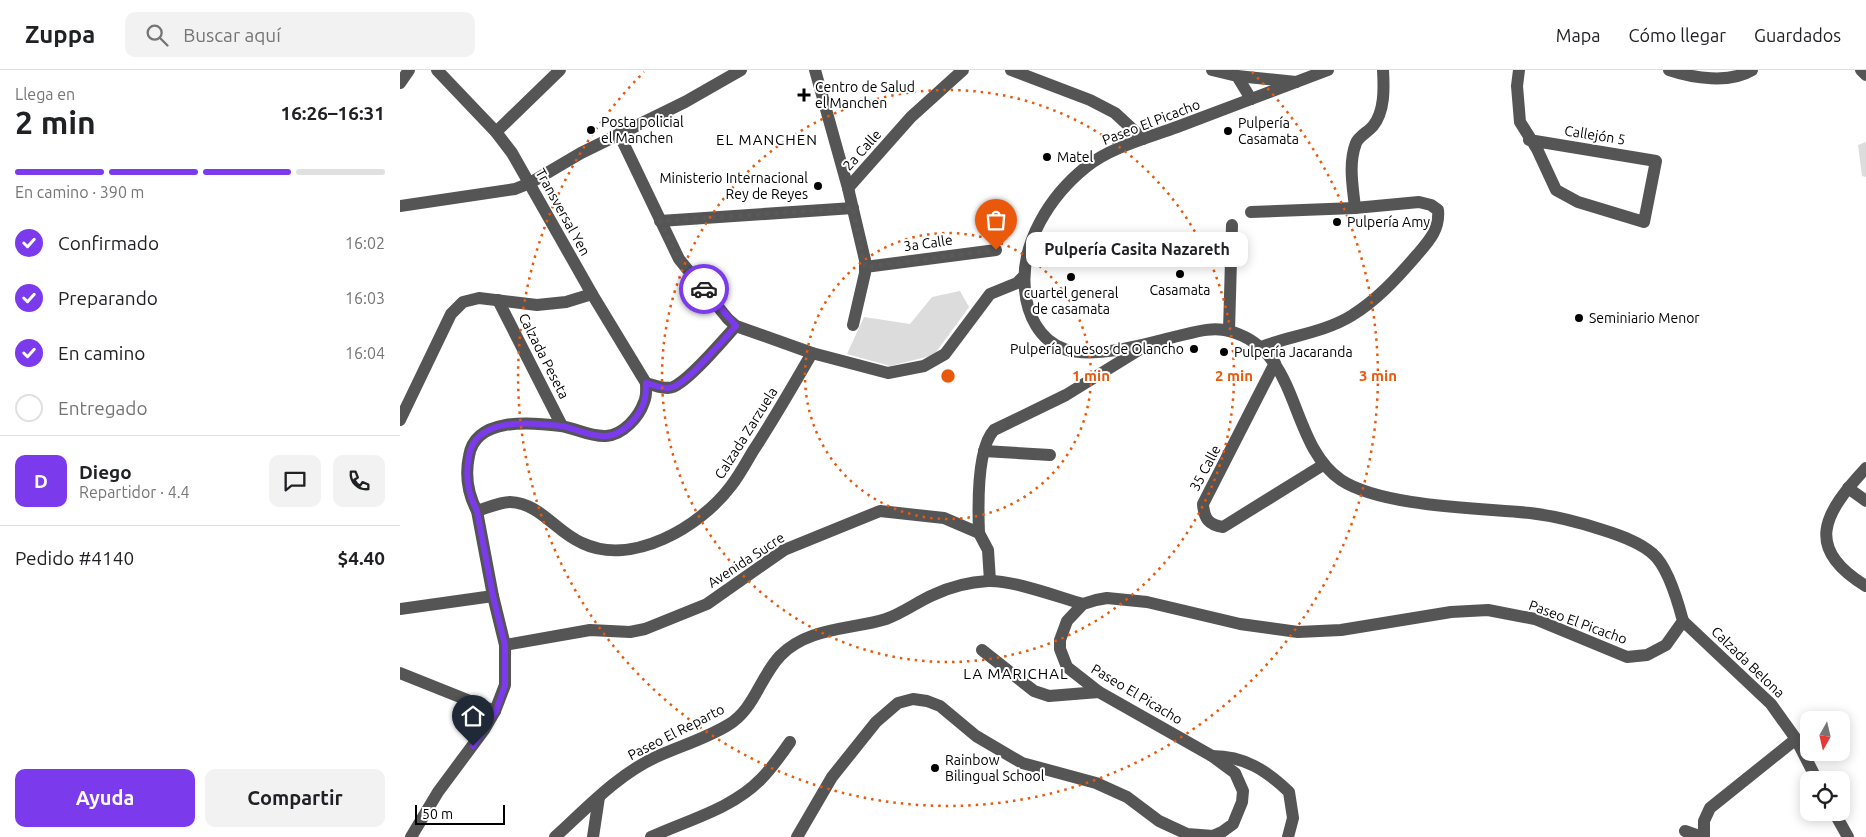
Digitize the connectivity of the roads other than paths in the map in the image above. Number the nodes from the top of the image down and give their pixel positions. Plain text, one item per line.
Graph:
1 (409, 70) edge
2 (436, 70) edge
3 (560, 70) edge
4 (741, 70) edge
5 (815, 70) edge
6 (964, 70) edge
7 (1011, 70) edge
8 (1212, 70) edge
9 (1328, 70) edge
10 (1383, 70) edge
11 (1519, 70) edge
12 (1669, 70) edge
13 (1752, 70) edge
14 (1861, 70) edge
15 (1729, 74) edge
16 (1866, 75) edge
17 (1237, 76) junction
18 (1296, 82) junction
19 (400, 83) edge
20 (1251, 99) junction
21 (496, 132) junction
22 (618, 134) junction
23 (1143, 140) junction
24 (1529, 140) junction
25 (530, 183) junction
26 (848, 188) junction
27 (400, 206) edge
28 (853, 208) junction
29 (1355, 208) junction
30 (1251, 212) dead end
31 (660, 221) junction
32 (1232, 225) dead end
33 (996, 250) dead end
34 (865, 267) junction
35 (1024, 277) junction
36 (592, 294) junction
37 (498, 300) junction
38 (853, 325) dead end
39 (736, 326) junction
40 (1229, 331) junction
41 (1149, 343) junction
42 (1261, 347) junction
43 (812, 353) junction
44 (1274, 363) junction
45 (646, 383) junction
46 (400, 420) edge
47 (562, 426) junction
48 (984, 451) junction
49 (1050, 455) dead end
50 (1323, 465) junction
51 (1866, 468) edge
52 (1848, 488) junction
53 (1866, 502) edge
54 (477, 511) junction
55 (979, 533) junction
56 (990, 581) junction
57 (1866, 586) edge
58 (493, 596) junction
59 (1084, 604) junction
60 (400, 609) edge
61 (1683, 621) junction
62 (505, 645) junction
63 (982, 650) dead end
64 (400, 673) edge
65 (1099, 692) junction
66 (496, 711) junction
67 (1796, 739) junction
68 (790, 742) dead end
69 (1212, 756) junction
70 (1813, 771) edge
71 (599, 797) junction
72 (1839, 821) edge
73 (1685, 831) dead end
74 (798, 833) edge
75 (411, 837) edge
76 (555, 837) edge
77 (593, 837) edge
78 (651, 837) edge
79 (786, 837) edge
80 (1288, 837) edge
81 (1703, 837) edge
82 (1848, 837) edge

1 - 19 street
2 - 21 street, Transversal Yen
3 - 21 street
4 - 22 street
5 - 26 street
6 - 26 street, 2a Calle
7 - 23 street
8 - 17 street
9 - 18 street, Paseo El Picacho
10 - 29 street
11 - 24 street
12 - 15 street
13 - 15 street
14 - 16 street
17 - 18 street
17 - 20 street
18 - 20 street, Paseo El Picacho
20 - 23 street, Paseo El Picacho
21 - 25 street, Transversal Yen
22 - 25 street
22 - 31 street
23 - 35 street, Paseo El Picacho
24 - 24 street, Callejón 5
25 - 27 street
25 - 36 street, Transversal Yen
26 - 28 street
28 - 31 street
28 - 34 street
29 - 30 street
29 - 42 street
31 - 39 street
32 - 40 street
33 - 34 street, 3a Calle
34 - 38 street
35 - 41 street, Paseo El Picacho
35 - 43 street
36 - 37 street
36 - 45 street, Transversal Yen
37 - 46 street
37 - 47 street, Calzada Peseta
39 - 43 street
39 - 45 street
40 - 41 street, Paseo El Picacho
40 - 42 street, Paseo El Picacho
41 - 48 street
42 - 44 street, Paseo El Picacho
43 - 54 street, Calzada Zarzuela
44 - 50 street, Paseo El Picacho
44 - 50 street, 35 Calle
45 - 47 street
47 - 54 street
48 - 49 street
48 - 55 street
50 - 61 street, Paseo El Picacho
51 - 52 street
52 - 53 street
52 - 57 street
54 - 58 street
55 - 56 street
55 - 62 street, Avenida Sucre
56 - 59 street, Paseo El Reparto
56 - 71 street, Paseo El Reparto
58 - 60 street
58 - 62 street
59 - 61 street, Paseo El Picacho
59 - 65 street, Paseo El Picacho
61 - 67 street, Calzada Belona
62 - 66 street
63 - 65 street
64 - 66 street
65 - 69 street, Paseo El Picacho
66 - 75 street
67 - 70 street, Calzada Belona
67 - 81 street
68 - 78 street
69 - 74 street, Paseo El Picacho
69 - 80 street
71 - 76 street, Paseo El Reparto
71 - 77 street
72 - 82 street
73 - 81 street
74 - 79 street

